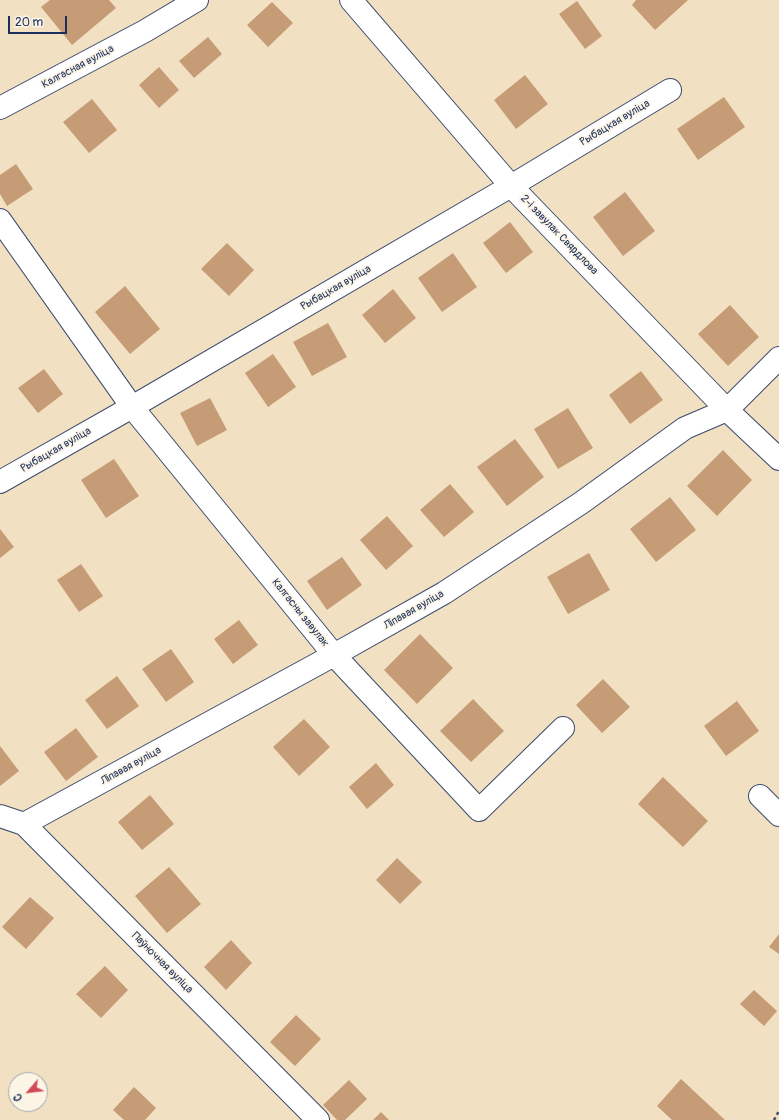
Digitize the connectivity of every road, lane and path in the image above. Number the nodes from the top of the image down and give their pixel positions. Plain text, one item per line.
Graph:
1 (197, 0) edge
2 (350, 0) edge
3 (670, 90) dead end
4 (0, 108) edge
5 (512, 186) junction
6 (0, 220) edge
7 (779, 358) edge
8 (132, 407) junction
9 (727, 410) junction
10 (779, 459) edge
11 (0, 482) edge
12 (334, 655) junction
13 (563, 728) dead end
14 (760, 796) dead end
15 (779, 815) edge
16 (0, 816) edge
17 (24, 824) junction
18 (779, 1111) edge
19 (318, 1120) edge
20 (774, 1120) edge

1 - 4 street, Калгасная вуліца
2 - 5 street, 2-і завулак Свярдлова
3 - 5 street, Рыбацкая вуліца
5 - 8 street, Рыбацкая вуліца
5 - 9 street, 2-і завулак Свярдлова
6 - 8 street, Калгасны завулак
7 - 9 street, Ліпавая вуліца
8 - 11 street, Рыбацкая вуліца
8 - 12 street, Калгасны завулак
9 - 10 street, 2-і завулак Свярдлова
9 - 12 street, Ліпавая вуліца
12 - 13 street, Калгасны завулак
12 - 17 street, Ліпавая вуліца
14 - 15 street
16 - 17 street, Паўночная вуліца
17 - 19 street, Паўночная вуліца
18 - 20 path

